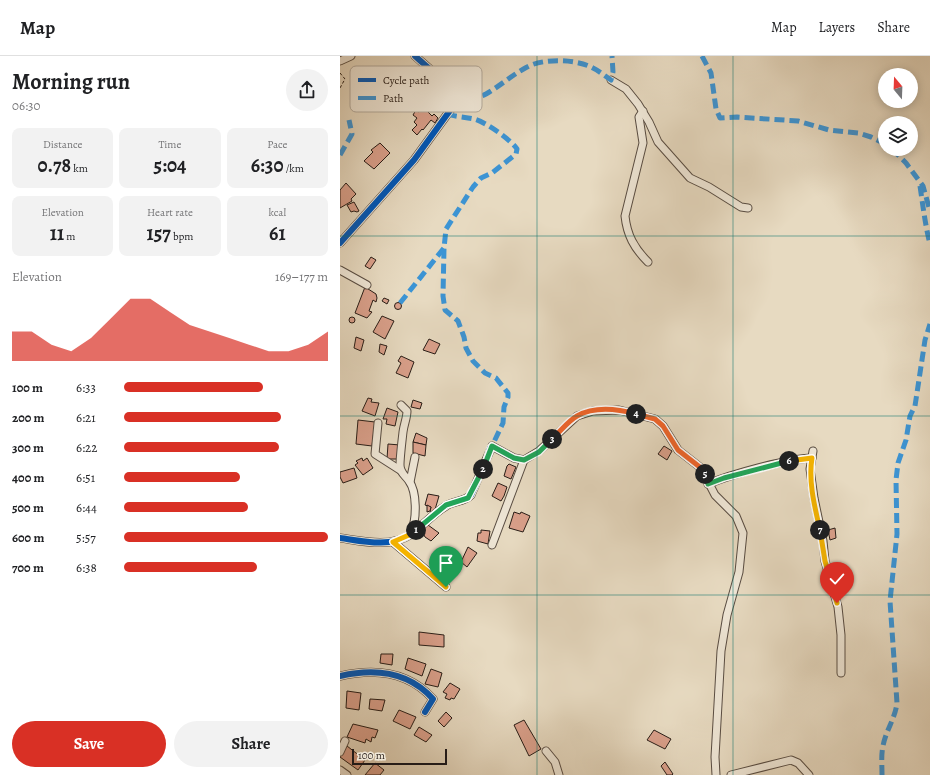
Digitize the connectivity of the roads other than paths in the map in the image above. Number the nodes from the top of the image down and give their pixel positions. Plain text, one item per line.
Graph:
1 (351, 56) edge
2 (415, 56) edge
3 (340, 61) edge
4 (426, 66) edge
5 (611, 80) dead end
6 (642, 111) junction
7 (449, 112) edge
8 (748, 208) dead end
9 (340, 243) edge
10 (648, 262) dead end
11 (340, 270) edge
12 (367, 284) dead end
13 (402, 405) dead end
14 (378, 423) dead end
15 (813, 451) dead end
16 (415, 457) dead end
17 (812, 458) junction
18 (524, 460) junction
19 (400, 470) junction
20 (410, 482) junction
21 (708, 484) junction
22 (409, 535) junction
23 (340, 538) edge
24 (393, 542) junction
25 (492, 545) dead end
26 (446, 587) dead end
27 (841, 673) dead end
28 (340, 676) edge
29 (425, 712) dead end
30 (345, 741) dead end
31 (546, 750) dead end
32 (340, 752) edge
33 (340, 770) edge
34 (348, 775) edge
35 (559, 775) edge
36 (716, 775) edge
37 (731, 775) edge
38 (809, 775) edge

1 - 3 street
2 - 4 street
5 - 6 street
6 - 8 street
6 - 10 street
7 - 9 street
11 - 12 street
13 - 19 street
14 - 19 street
15 - 17 street
16 - 20 street
17 - 21 street
17 - 27 street
18 - 21 street
18 - 22 street
18 - 25 street
19 - 20 street
20 - 22 street
21 - 36 street
22 - 24 street
23 - 24 street
24 - 26 street
28 - 29 street
30 - 32 street
31 - 35 street
33 - 34 street
37 - 38 street

